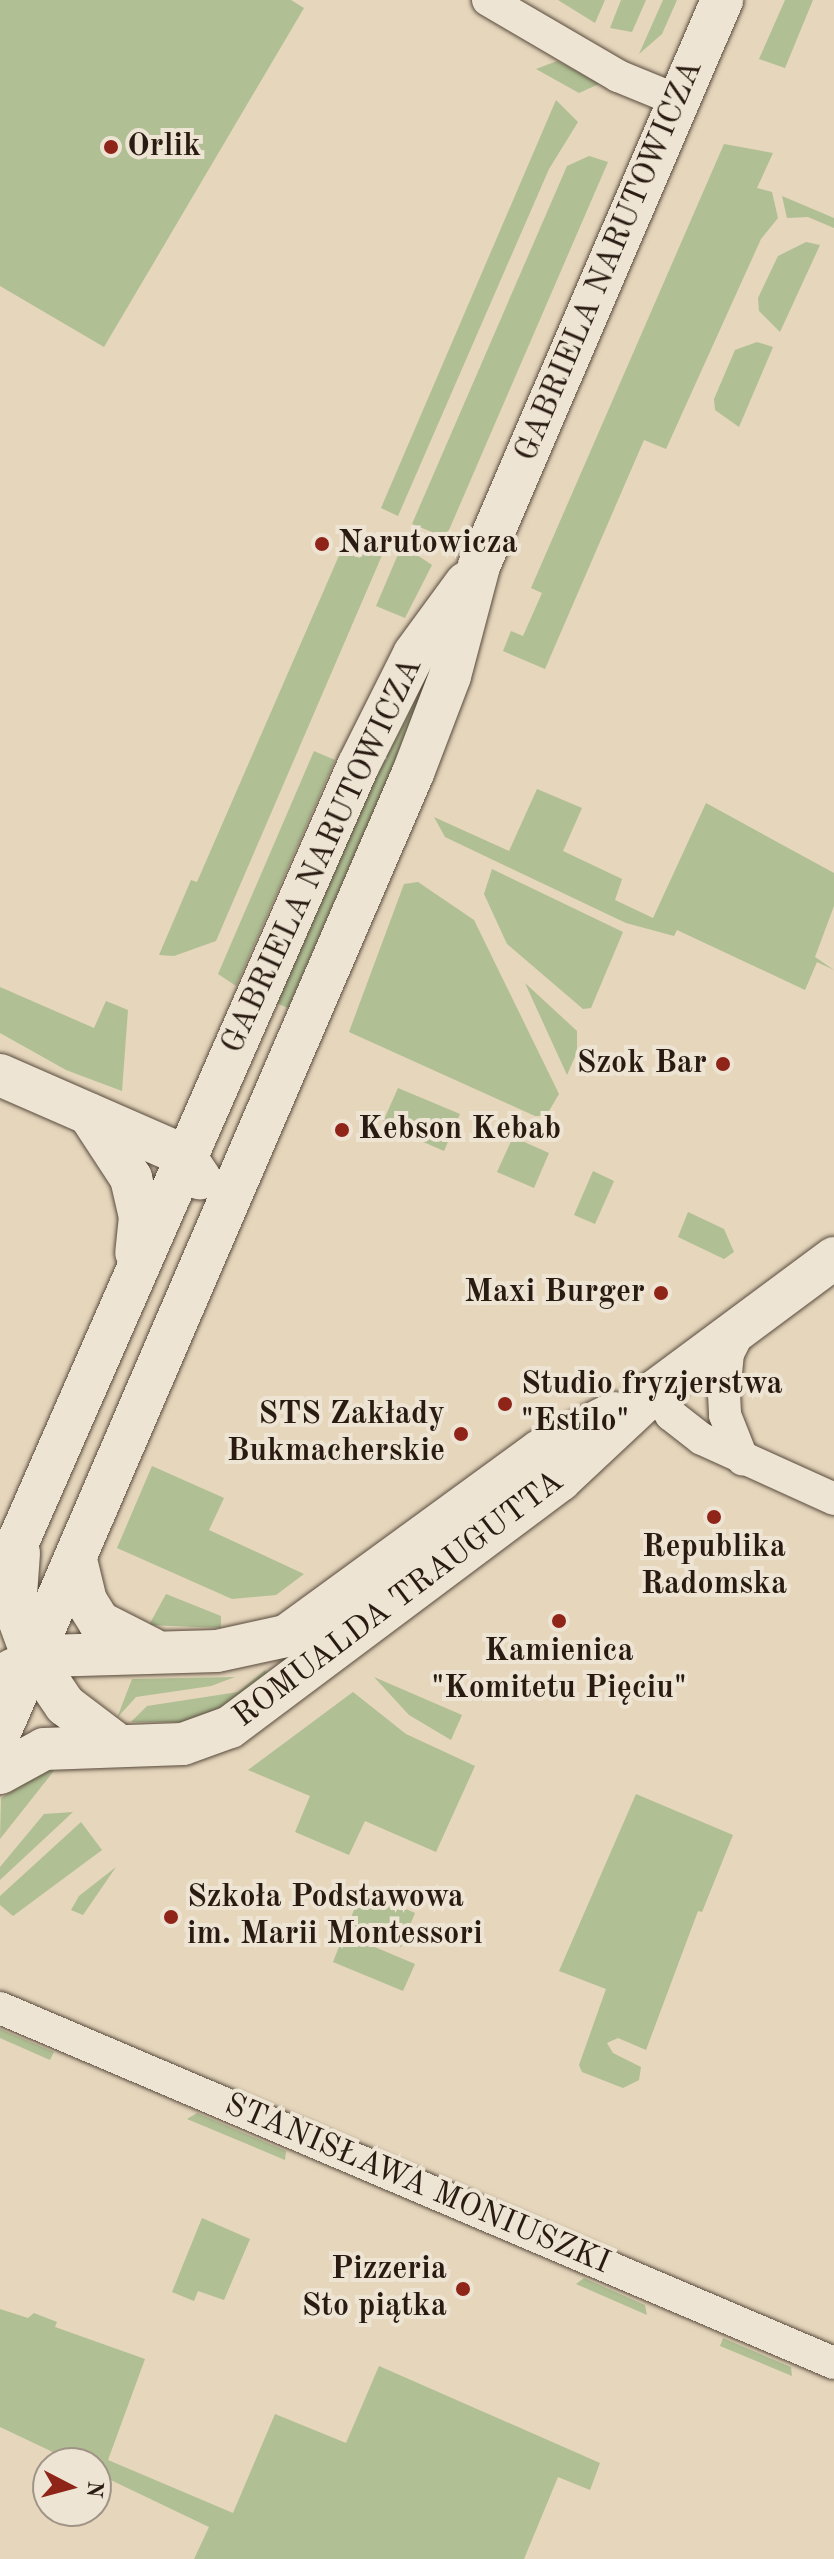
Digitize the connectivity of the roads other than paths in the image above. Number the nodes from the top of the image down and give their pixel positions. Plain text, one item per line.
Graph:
1 (488, 0) edge
2 (722, 0) edge
3 (679, 101) junction
4 (479, 566) junction
5 (0, 1075) edge
6 (271, 1108) junction
7 (88, 1113) junction
8 (185, 1156) junction
9 (214, 1237) junction
10 (834, 1258) edge
11 (131, 1283) junction
12 (742, 1326) junction
13 (655, 1391) junction
14 (743, 1460) junction
15 (834, 1499) edge
16 (22, 1532) junction
17 (76, 1560) junction
18 (0, 1583) edge
19 (163, 1653) junction
20 (16, 1667) edge
21 (0, 1732) edge
22 (115, 1743) junction
23 (0, 1773) edge
24 (0, 2008) edge
25 (834, 2363) edge

1 - 3 street
2 - 3 street, GABRIELA NARUTOWICZA
3 - 4 street, GABRIELA NARUTOWICZA
4 - 6 street, GABRIELA NARUTOWICZA
4 - 8 street, GABRIELA NARUTOWICZA
5 - 7 street
6 - 8 street
6 - 9 street, GABRIELA NARUTOWICZA
7 - 8 street
7 - 11 street
8 - 9 street
8 - 11 street, GABRIELA NARUTOWICZA
9 - 17 street, GABRIELA NARUTOWICZA
10 - 12 street, ROMUALDA TRAUGUTTA
11 - 16 street, GABRIELA NARUTOWICZA
12 - 13 street, ROMUALDA TRAUGUTTA
12 - 14 street
13 - 14 street
13 - 19 street, ROMUALDA TRAUGUTTA
13 - 22 street, ROMUALDA TRAUGUTTA
14 - 15 street
16 - 18 street, GABRIELA NARUTOWICZA
16 - 20 street
17 - 19 street
17 - 20 street, GABRIELA NARUTOWICZA
19 - 20 street, ROMUALDA TRAUGUTTA
20 - 21 street, GABRIELA NARUTOWICZA
20 - 22 street
22 - 23 street, ROMUALDA TRAUGUTTA
24 - 25 street, STANISŁAWA MONIUSZKI

